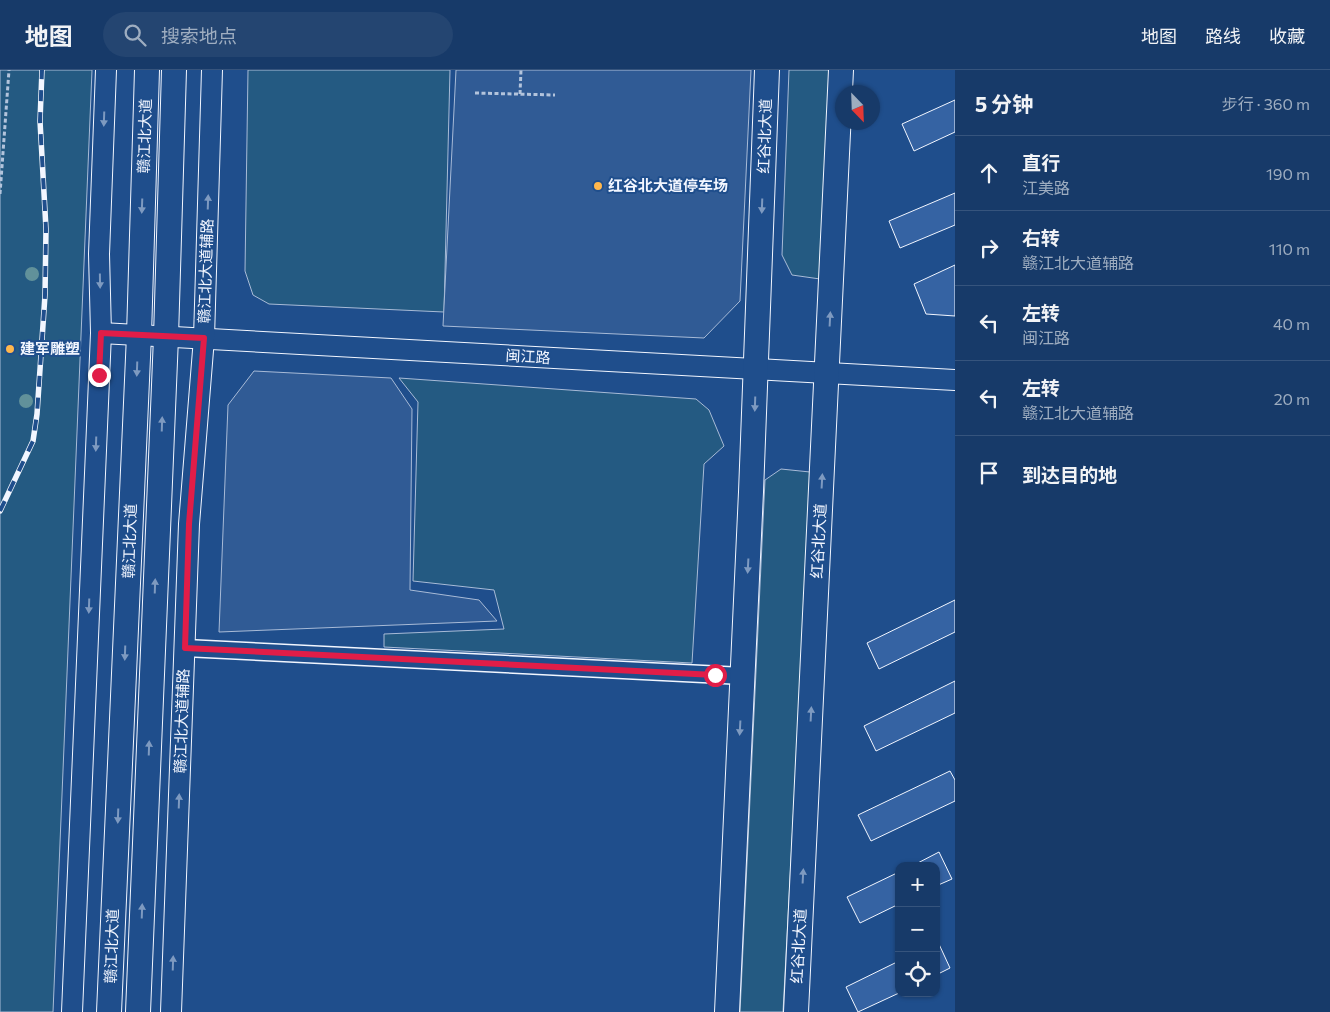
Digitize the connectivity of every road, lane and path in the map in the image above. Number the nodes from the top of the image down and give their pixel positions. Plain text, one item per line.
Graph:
1 (9, 70) edge
2 (106, 70) edge
3 (146, 70) edge
4 (174, 70) edge
5 (212, 70) edge
6 (521, 70) edge
7 (767, 70) edge
8 (841, 70) edge
9 (475, 93) dead end
10 (520, 94) junction
11 (556, 95) dead end
12 (0, 194) edge
13 (101, 333) junction
14 (139, 335) junction
15 (166, 336) junction
16 (204, 338) junction
17 (756, 370) junction
18 (827, 374) junction
19 (955, 380) edge
20 (185, 648) junction
21 (743, 676) junction
22 (72, 1012) edge
23 (109, 1012) edge
24 (138, 1012) edge
25 (171, 1012) edge
26 (727, 1012) edge
27 (796, 1012) edge

1 - 12 path
2 -> 13 street
3 -> 14 main road, 赣江北大道
4 - 15 main road, 赣江北大道
16 -> 5 street, 赣江北大道辅路
6 - 10 path
7 -> 17 main road, 红谷北大道
18 -> 8 main road, 红谷北大道
9 - 10 path
10 - 11 path
13 - 14 street, 闽江路
13 -> 22 street
14 - 15 street, 闽江路
14 -> 23 main road, 赣江北大道
15 - 16 street, 闽江路
24 -> 15 main road, 赣江北大道
16 - 17 street, 闽江路
16 - 20 street, 赣江北大道辅路
17 - 18 street, 闽江路
17 -> 21 main road, 红谷北大道
18 - 19 street, 闽江路
27 -> 18 main road, 红谷北大道
20 - 21 street
25 -> 20 street, 赣江北大道辅路
21 -> 26 main road, 红谷北大道

